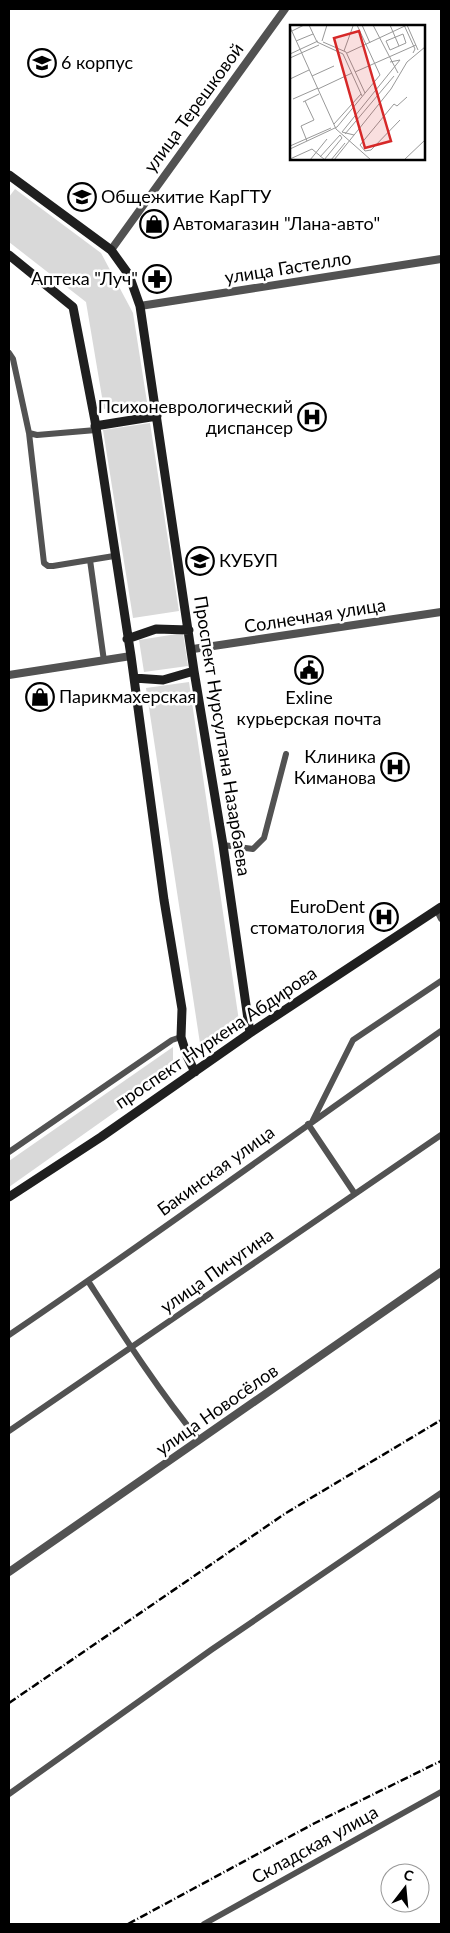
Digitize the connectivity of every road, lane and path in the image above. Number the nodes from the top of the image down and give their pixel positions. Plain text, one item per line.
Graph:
1 (285, 9) edge
2 (10, 178) edge
3 (110, 250) junction
4 (9, 256) edge
5 (441, 259) edge
6 (140, 306) junction
7 (9, 353) edge
8 (157, 416) junction
9 (96, 428) junction
10 (29, 433) junction
11 (114, 556) junction
12 (90, 560) junction
13 (441, 612) edge
14 (189, 630) junction
15 (127, 639) junction
16 (192, 649) junction
17 (131, 656) junction
18 (104, 661) junction
19 (194, 671) junction
20 (9, 675) edge
21 (134, 678) junction
22 (286, 754) dead end
23 (223, 844) junction
24 (440, 912) edge
25 (441, 981) edge
26 (441, 1031) edge
27 (250, 1033) junction
28 (181, 1036) junction
29 (195, 1072) junction
30 (310, 1122) junction
31 (441, 1135) edge
32 (9, 1152) edge
33 (355, 1194) junction
34 (9, 1197) edge
35 (441, 1272) edge
36 (88, 1281) junction
37 (9, 1335) edge
38 (132, 1348) junction
39 (9, 1431) edge
40 (199, 1440) junction
41 (441, 1493) edge
42 (9, 1572) edge
43 (441, 1792) edge
44 (9, 1794) edge
45 (204, 1924) edge

1 - 3 street, улица Терешковой
2 - 3 main road, Проспект Нурсултана Назарбаева
3 - 6 main road, Проспект Нурсултана Назарбаева
4 - 9 main road
5 - 6 street, улица Гастелло
6 - 8 main road, Проспект Нурсултана Назарбаева
7 - 10 street
8 - 9 main road
8 - 14 main road, Проспект Нурсултана Назарбаева
9 - 10 street
9 - 11 main road
10 - 12 street
11 - 12 street
11 - 15 main road
12 - 18 street
13 - 16 street, Солнечная улица
14 - 15 main road
14 - 16 main road, Проспект Нурсултана Назарбаева
15 - 17 main road
16 - 19 main road, Проспект Нурсултана Назарбаева
17 - 18 street
17 - 21 main road
18 - 20 street
19 - 21 main road
19 - 23 main road, Проспект Нурсултана Назарбаева
21 - 28 main road
22 - 23 street
23 - 27 main road, Проспект Нурсултана Назарбаева
24 - 27 main road, проспект Нуркена Абдирова
25 - 30 street
26 - 30 street, Бакинская улица
27 - 29 main road, проспект Нуркена Абдирова
28 - 29 main road
28 - 32 street, проспект Нуркена Абдирова
29 - 34 main road, проспект Нуркена Абдирова
30 - 33 street
30 - 36 street, Бакинская улица
31 - 33 street, улица Пичугина
33 - 38 street, улица Пичугина
35 - 40 street, улица Новосёлов
36 - 37 street, Бакинская улица
36 - 38 street
38 - 39 street, улица Пичугина
38 - 40 street
40 - 42 street, улица Новосёлов
41 - 44 street
43 - 45 street, Складская улица

